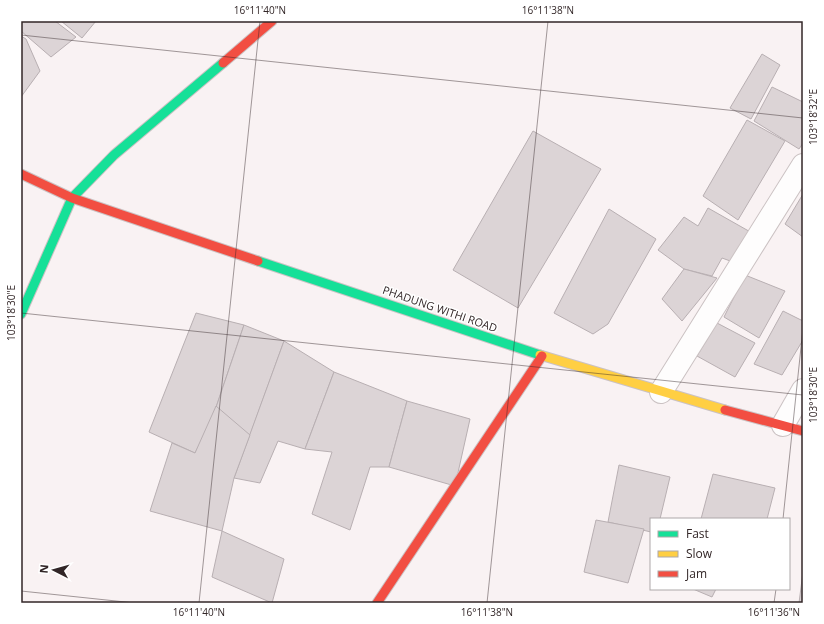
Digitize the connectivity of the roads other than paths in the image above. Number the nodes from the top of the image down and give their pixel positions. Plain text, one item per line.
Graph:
1 (272, 21) edge
2 (803, 165) edge
3 (21, 174) edge
4 (28, 188) dead end
5 (72, 198) junction
6 (21, 314) edge
7 (542, 356) junction
8 (803, 390) edge
9 (661, 392) junction
10 (793, 428) edge
11 (377, 603) edge

1 - 5 main road
2 - 9 street
3 - 5 main road
4 - 5 main road
5 - 6 main road
5 - 7 main road, PHADUNG WITHI ROAD
7 - 9 main road, PHADUNG WITHI ROAD
7 - 11 main road
8 - 10 street
9 - 10 main road, PHADUNG WITHI ROAD

